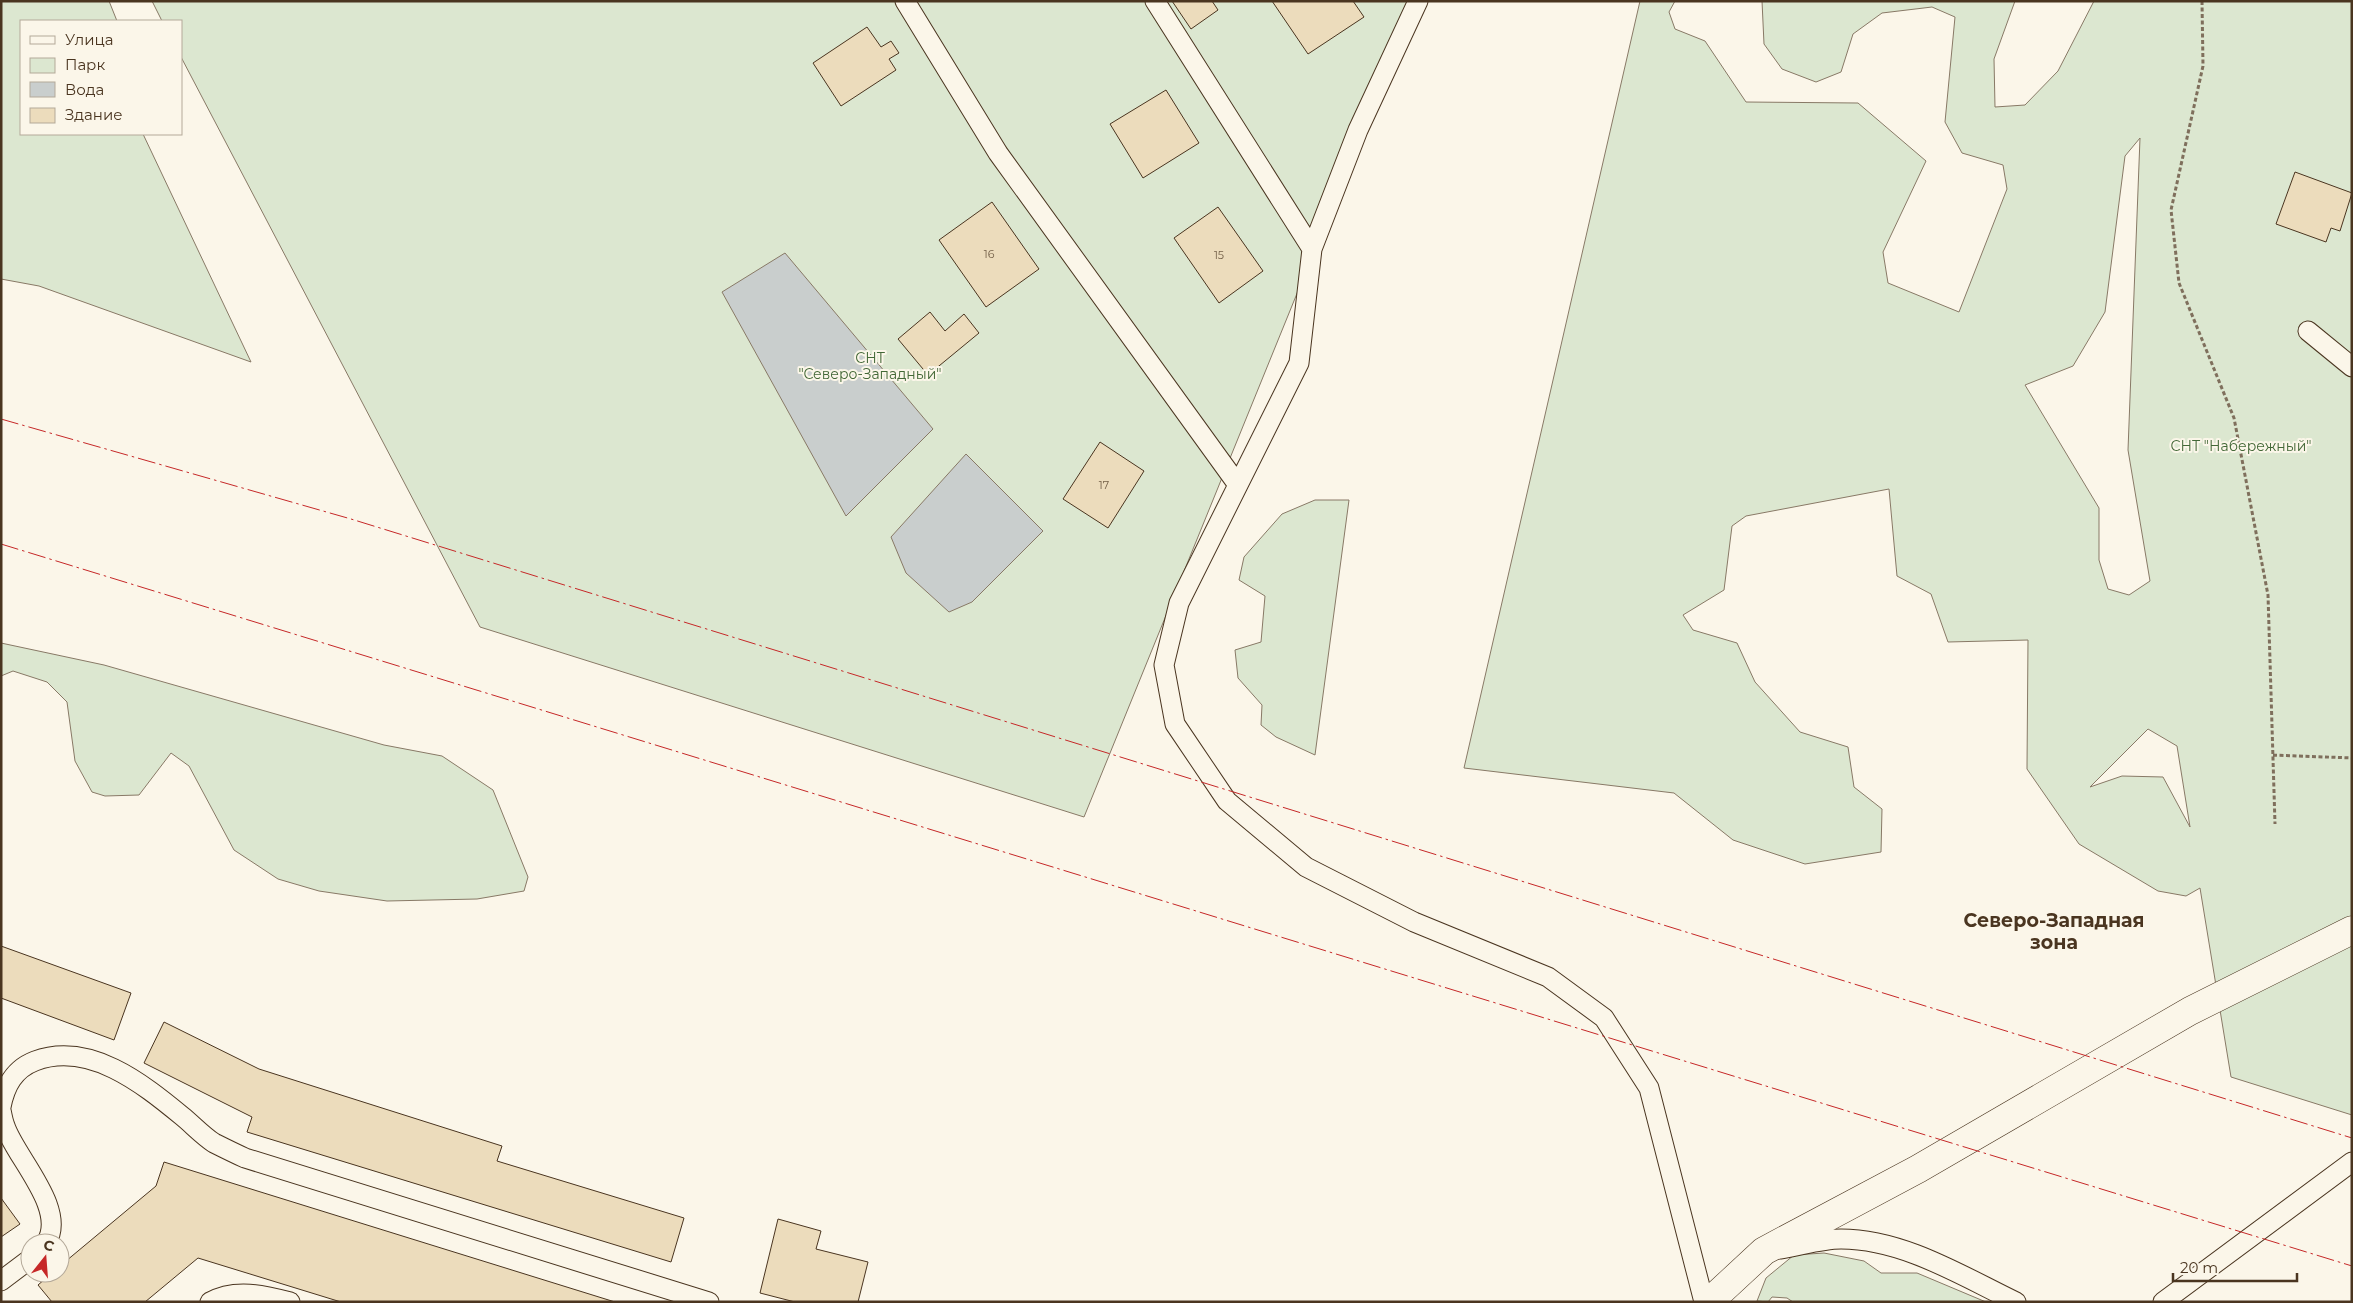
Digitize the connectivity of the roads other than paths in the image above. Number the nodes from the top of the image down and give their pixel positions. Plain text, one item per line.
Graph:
1 (905, 1) edge
2 (1155, 1) edge
3 (1418, 1) edge
4 (1312, 249) junction
5 (2308, 331) dead end
6 (2352, 367) edge
7 (1238, 485) junction
8 (2352, 930) edge
9 (1, 1109) edge
10 (2352, 1162) edge
11 (49, 1233) edge
12 (1764, 1251) junction
13 (20, 1267) edge
14 (1, 1281) edge
15 (210, 1302) edge
16 (290, 1302) edge
17 (709, 1302) edge
18 (1704, 1302) edge
19 (1709, 1302) edge
20 (2016, 1302) edge
21 (2163, 1302) edge

1 - 7 lane
2 - 4 lane
3 - 4 lane
4 - 7 lane
5 - 6 lane
7 - 18 lane
8 - 12 street
9 - 11 lane
9 - 17 lane
10 - 21 lane
12 - 19 street
12 - 20 lane
13 - 14 lane
15 - 16 lane

